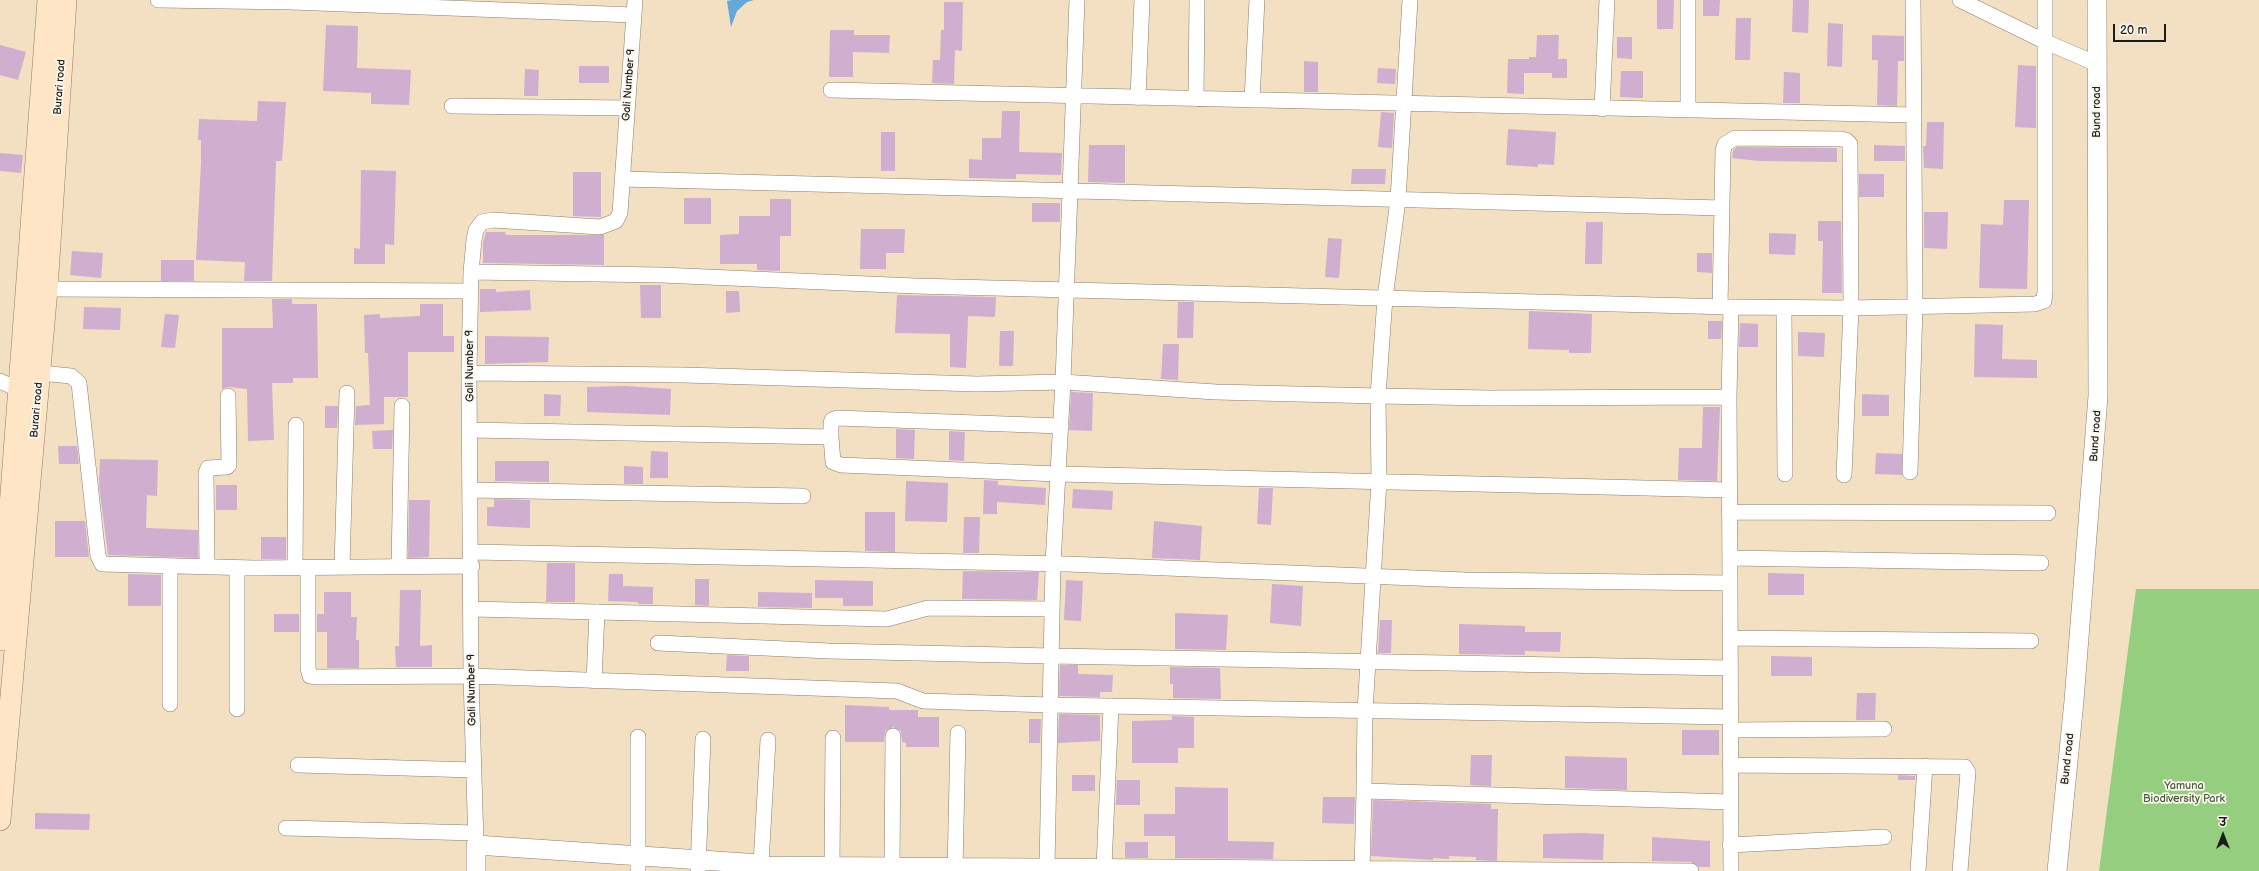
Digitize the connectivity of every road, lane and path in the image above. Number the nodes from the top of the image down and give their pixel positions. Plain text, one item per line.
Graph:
1 (48, 0) edge
2 (66, 0) edge
3 (158, 0) edge
4 (635, 0) edge
5 (1077, 0) edge
6 (1142, 0) edge
7 (1197, 0) edge
8 (1257, 0) edge
9 (1410, 0) edge
10 (1606, 0) edge
11 (1688, 0) edge
12 (1913, 0) edge
13 (1960, 0) edge
14 (2045, 0) edge
15 (2097, 0) edge
16 (1982, 5) edge
17 (634, 15) junction
18 (2046, 42) junction
19 (2098, 64) junction
20 (831, 90) dead end
21 (1073, 97) junction
22 (1138, 98) junction
23 (1196, 99) junction
24 (1252, 100) junction
25 (1405, 103) junction
26 (452, 106) dead end
27 (627, 108) junction
28 (1602, 109) junction
29 (1688, 110) junction
30 (1913, 115) junction
31 (622, 178) junction
32 (1070, 191) junction
33 (1398, 200) junction
34 (1722, 208) junction
35 (471, 272) junction
36 (47, 289) junction
37 (1066, 289) junction
38 (470, 291) junction
39 (1385, 298) junction
40 (1915, 306) junction
41 (1726, 307) junction
42 (1784, 308) junction
43 (1851, 308) junction
44 (469, 373) junction
45 (40, 374) junction
46 (0, 381) edge
47 (1063, 382) junction
48 (347, 393) dead end
49 (29, 394) junction
50 (228, 396) dead end
51 (1378, 396) junction
52 (1729, 397) junction
53 (402, 406) dead end
54 (296, 425) dead end
55 (1061, 426) junction
56 (470, 430) junction
57 (831, 437) junction
58 (1910, 472) dead end
59 (1058, 474) junction
60 (1786, 474) dead end
61 (1844, 475) dead end
62 (1379, 481) junction
63 (471, 490) junction
64 (1729, 490) junction
65 (803, 496) dead end
66 (1729, 512) junction
67 (2048, 513) dead end
68 (1730, 558) junction
69 (472, 559) junction
70 (2041, 563) dead end
71 (1053, 564) junction
72 (170, 566) junction
73 (207, 567) junction
74 (342, 567) junction
75 (399, 567) junction
76 (237, 568) junction
77 (301, 568) junction
78 (1375, 577) junction
79 (1730, 583) junction
80 (472, 609) junction
81 (1052, 609) junction
82 (597, 612) junction
83 (1730, 638) junction
84 (0, 640) edge
85 (2031, 641) dead end
86 (658, 643) dead end
87 (1051, 656) junction
88 (1368, 662) junction
89 (1730, 668) junction
90 (471, 676) junction
91 (594, 681) junction
92 (170, 704) dead end
93 (1050, 705) junction
94 (1111, 706) junction
95 (237, 709) dead end
96 (1365, 711) junction
97 (1730, 723) junction
98 (1884, 729) dead end
99 (958, 733) dead end
100 (893, 736) dead end
101 (638, 737) dead end
102 (833, 738) dead end
103 (703, 739) dead end
104 (768, 740) dead end
105 (298, 764) dead end
106 (1730, 765) junction
107 (1925, 766) junction
108 (474, 770) junction
109 (1364, 791) junction
110 (1730, 802) junction
111 (0, 820) edge
112 (286, 828) dead end
113 (1884, 837) dead end
114 (476, 839) junction
115 (1730, 845) junction
116 (638, 863) edge
117 (698, 865) edge
118 (761, 867) edge
119 (1047, 867) junction
120 (1104, 867) junction
121 (832, 868) edge
122 (892, 868) edge
123 (955, 868) edge
124 (1071, 869) edge
125 (1362, 869) edge
126 (476, 871) edge
127 (1691, 871) edge
128 (1731, 871) edge
129 (1918, 871) edge
130 (1960, 871) edge
131 (2057, 871) edge

1 - 49 main road, Burari road
2 - 36 main road, Burari road
3 - 17 street
4 - 17 street, Gali Number 9
5 - 21 street
6 - 22 street
7 - 23 street
8 - 24 street
9 - 25 street
10 - 28 street
11 - 29 street
12 - 30 street
13 - 16 street
14 - 18 street
15 - 19 street, Bund road
16 - 18 street
17 - 27 street, Gali Number 9
18 - 19 street
18 - 40 street
19 - 131 street, Bund road
20 - 21 street
21 - 22 street
21 - 32 street
22 - 23 street
23 - 24 street
24 - 25 street
25 - 28 street
25 - 33 street
26 - 27 street
27 - 31 street, Gali Number 9
28 - 29 street
29 - 30 street
30 - 40 street
31 - 32 street
31 - 35 street, Gali Number 9
32 - 33 street
32 - 37 street
33 - 34 street
33 - 39 street
34 - 41 street
34 - 43 street
35 - 37 street
35 - 38 street, Gali Number 9
36 - 38 street
36 - 45 main road, Burari road
37 - 39 street
37 - 47 street
38 - 44 street, Gali Number 9
39 - 41 street
39 - 51 street
40 - 43 street
40 - 58 street
41 - 42 street
41 - 52 street
42 - 43 street
42 - 60 street
43 - 61 street
44 - 47 street
44 - 56 street, Gali Number 9
45 - 49 main road, Burari road
45 - 72 street
46 - 49 street
47 - 51 street
47 - 55 street
48 - 74 street
49 - 84 main road, Burari road
49 - 111 main road, Burari road
50 - 73 street
51 - 52 street
51 - 62 street
52 - 64 street
53 - 75 street
54 - 77 street
55 - 57 street
55 - 59 street
56 - 57 street
56 - 63 street, Gali Number 9
57 - 59 street
59 - 62 street
59 - 71 street
62 - 64 street
62 - 78 street
63 - 65 street
63 - 69 street, Gali Number 9
64 - 66 street
66 - 67 street
66 - 68 street
68 - 70 street
68 - 79 street
69 - 71 street
69 - 75 street
69 - 80 street, Gali Number 9
71 - 78 street
71 - 81 street
72 - 73 street
72 - 92 street
73 - 76 street
74 - 75 street
74 - 77 street
76 - 77 street
76 - 95 street
77 - 90 street
78 - 79 street
78 - 88 street
79 - 83 street
80 - 82 street
80 - 90 street, Gali Number 9
81 - 82 street
81 - 87 street
82 - 91 street
83 - 85 street
83 - 89 street
86 - 87 street
87 - 88 street
87 - 93 street
88 - 89 street
88 - 96 street
89 - 97 street
90 - 91 street
90 - 108 street, Gali Number 9
91 - 93 street
93 - 94 street
93 - 119 street
94 - 96 street
94 - 120 street
96 - 97 street
96 - 109 street
97 - 98 street
97 - 106 street
99 - 123 street
100 - 122 street
101 - 116 street
102 - 121 street
103 - 117 street
104 - 118 street
105 - 108 street
106 - 107 street
106 - 110 street
107 - 129 street
107 - 130 street
108 - 114 street, Gali Number 9
109 - 110 street
109 - 125 street
110 - 115 street
112 - 114 street
113 - 115 street
114 - 116 street
114 - 126 street, Gali Number 9
115 - 128 street
116 - 117 street
117 - 118 street
118 - 121 street
119 - 123 street
119 - 124 street
120 - 124 street
120 - 125 street
121 - 122 street
122 - 123 street
125 - 127 street

